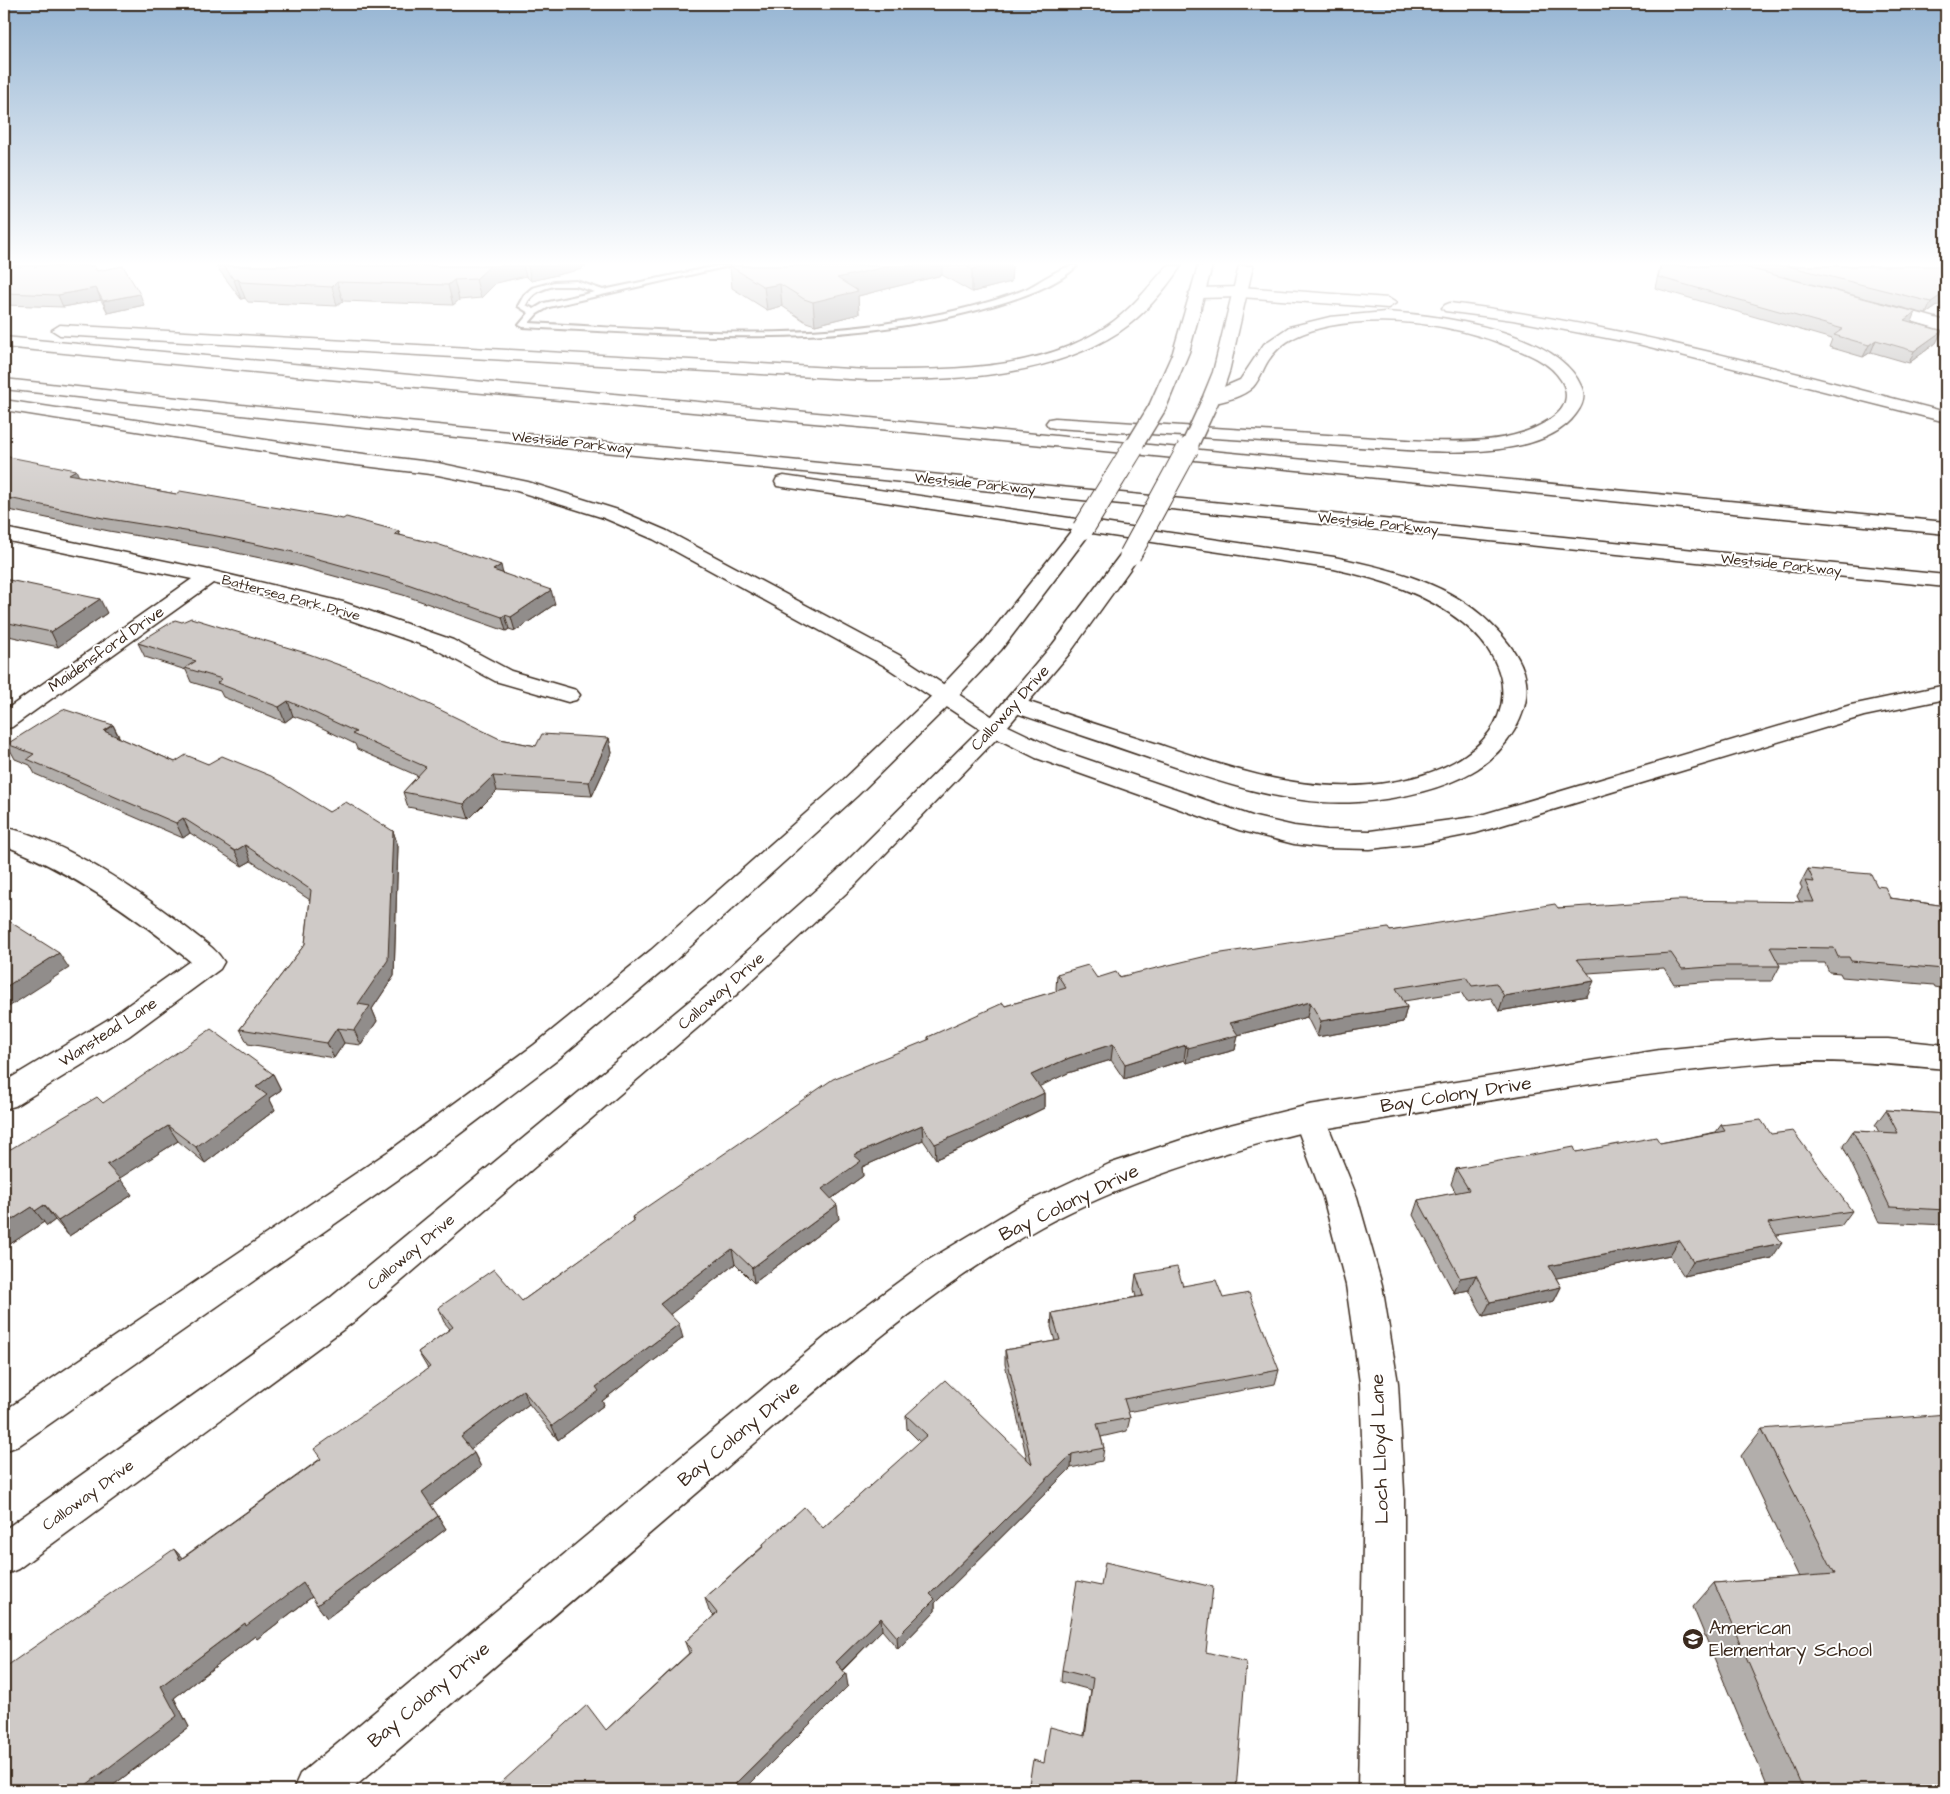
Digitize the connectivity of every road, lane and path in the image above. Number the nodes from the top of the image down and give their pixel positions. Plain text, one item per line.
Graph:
1 (82, 350) edge
2 (413, 350) edge
3 (1068, 350) edge
4 (1182, 350) edge
5 (1227, 350) edge
6 (1268, 350) edge
7 (1529, 350) edge
8 (1684, 350) edge
9 (306, 372) junction
10 (4, 384) edge
11 (1211, 399) junction
12 (4, 405) edge
13 (297, 416) junction
14 (1946, 418) edge
15 (1007, 420) dead end
16 (1037, 422) dead end
17 (1946, 528) edge
18 (4, 534) edge
19 (209, 576) junction
20 (1946, 581) edge
21 (1946, 692) edge
22 (568, 695) dead end
23 (945, 696) junction
24 (1015, 705) junction
25 (4, 722) edge
26 (994, 728) junction
27 (4, 835) edge
28 (1946, 1057) edge
29 (4, 1097) edge
30 (1308, 1118) junction
31 (4, 1434) edge
32 (4, 1555) edge
33 (316, 1790) edge
34 (1381, 1790) edge

1 - 9 main road
2 - 3 main road
4 - 23 main road, bridge
5 - 11 main road, Calloway Drive
6 - 11 main road
7 - 16 main road
8 - 14 main road
9 - 15 main road
9 - 17 main road
10 - 13 main road, Westside Parkway
11 - 24 main road, Calloway Drive, bridge
12 - 23 main road
13 - 20 main road, Westside Parkway
13 - 24 main road
18 - 19 main road, Battersea Park Drive
19 - 22 main road, Battersea Park Drive
19 - 25 main road, Maidensford Drive
21 - 26 main road
23 - 26 main road
23 - 31 main road
24 - 26 main road, Calloway Drive
26 - 32 main road, Calloway Drive
27 - 29 main road, Wanstead Lane
28 - 30 main road, Bay Colony Drive
30 - 33 main road, Bay Colony Drive
30 - 34 main road, Loch Lloyd Lane

